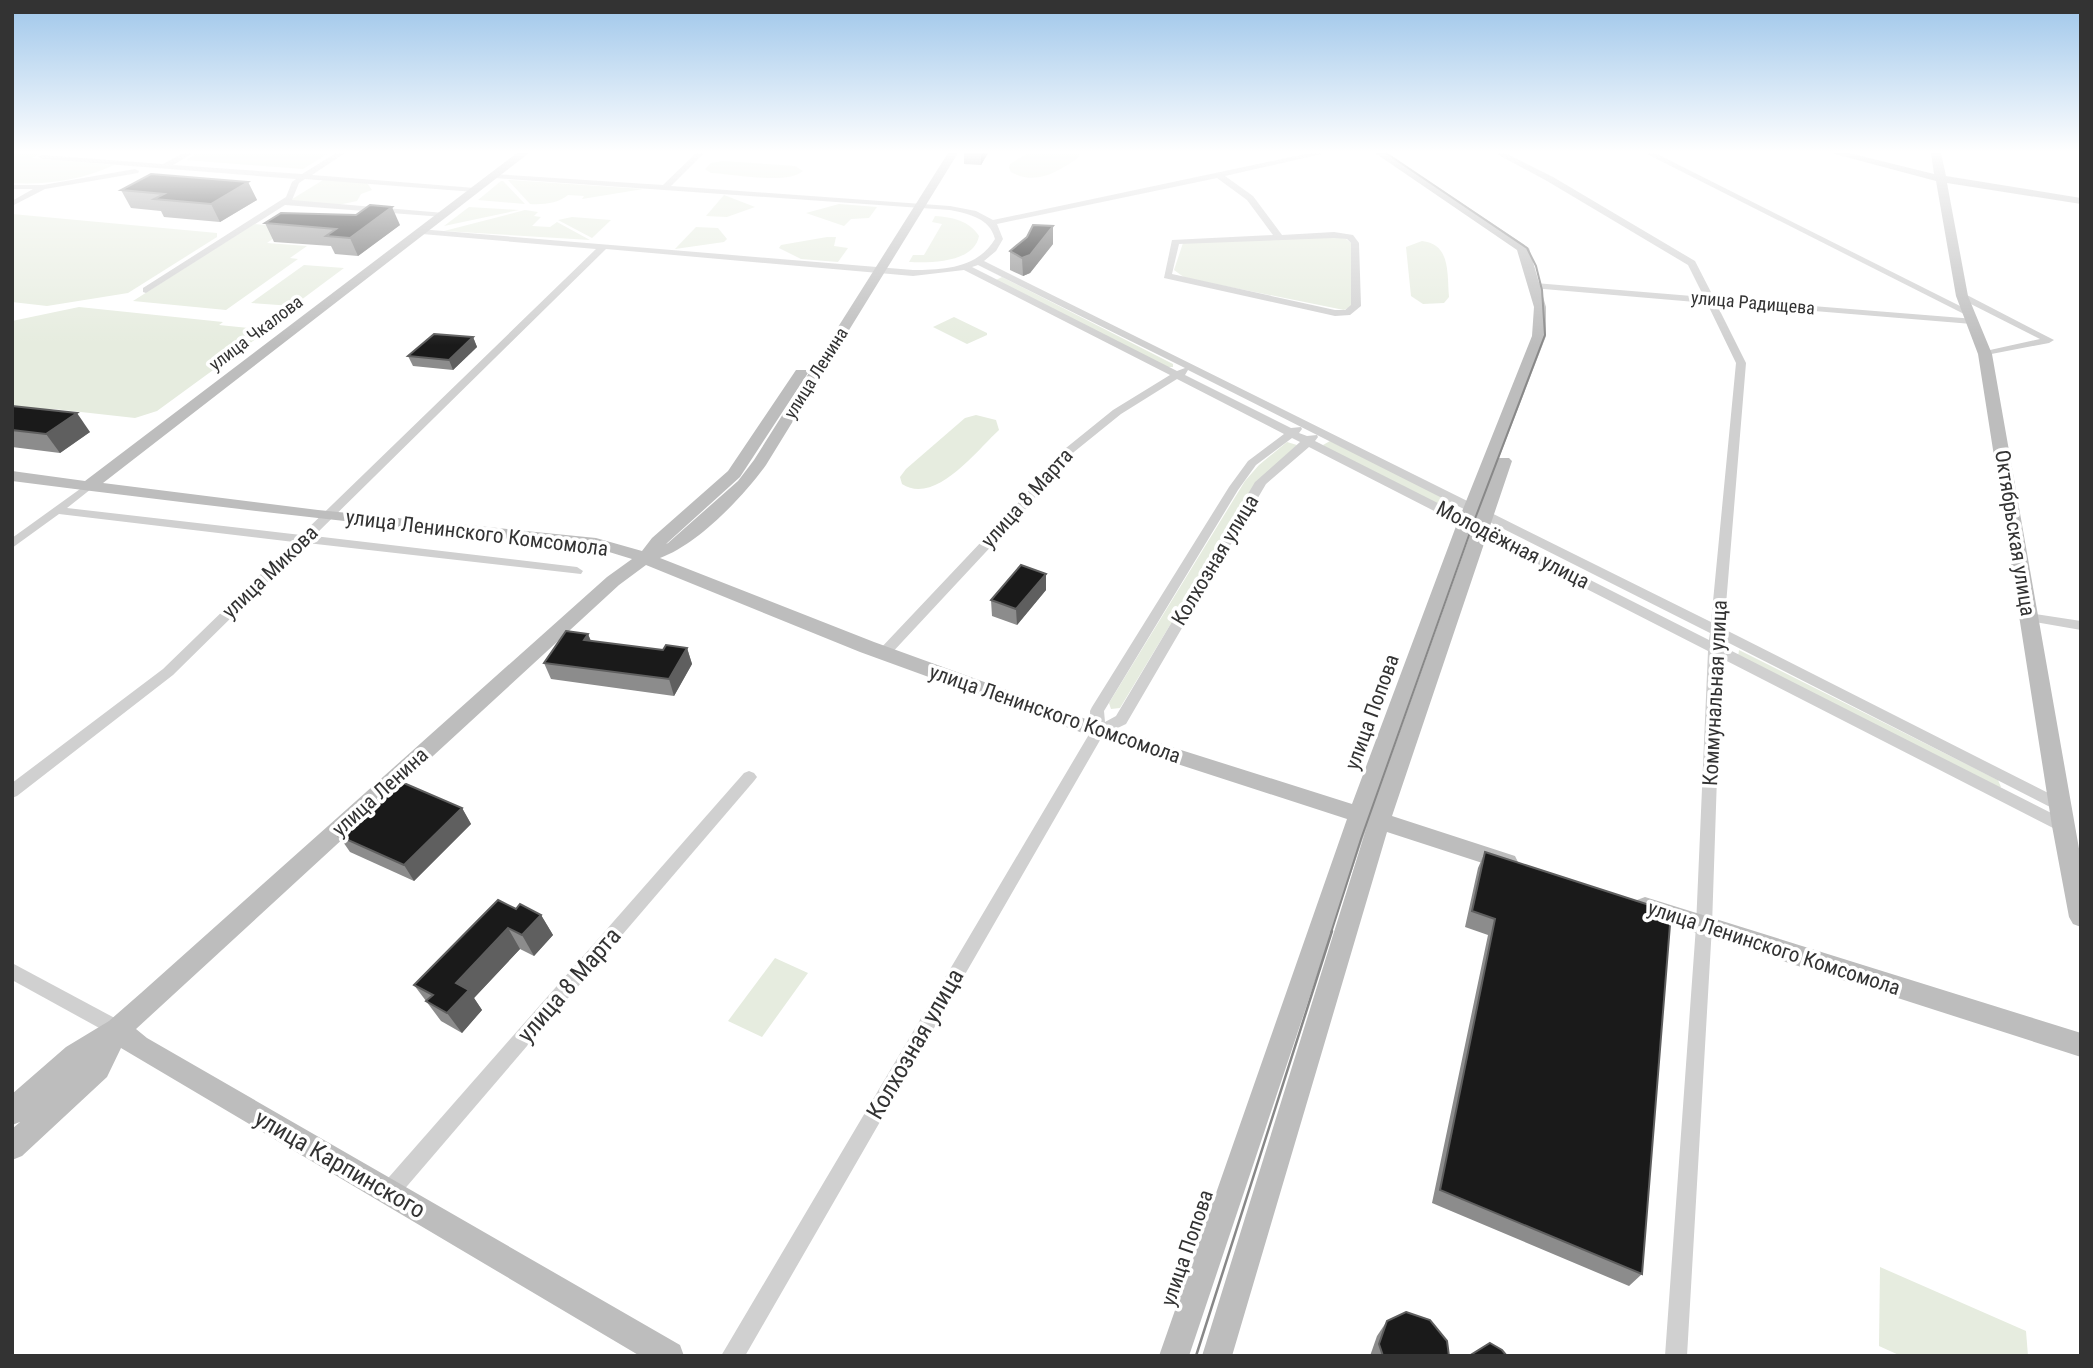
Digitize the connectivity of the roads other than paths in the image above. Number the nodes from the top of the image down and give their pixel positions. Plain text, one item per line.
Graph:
1 (260, 217) edge
2 (439, 217) edge
3 (908, 217) edge
4 (982, 217) edge
5 (1021, 217) edge
6 (1265, 217) edge
7 (1478, 217) edge
8 (1485, 217) edge
9 (1613, 217) edge
10 (1774, 217) edge
11 (1948, 217) edge
12 (992, 223) junction
13 (422, 231) junction
14 (1279, 237) junction
15 (603, 247) junction
16 (977, 261) junction
17 (963, 266) junction
18 (872, 273) junction
19 (1539, 287) junction
20 (146, 290) dead end
21 (1962, 296) junction
22 (1710, 300) junction
23 (1970, 317) junction
24 (1985, 354) junction
25 (1191, 367) junction
26 (1179, 375) junction
27 (1305, 423) junction
28 (1321, 431) junction
29 (1292, 433) junction
30 (1308, 441) junction
31 (12, 476) edge
32 (87, 487) junction
33 (56, 510) junction
34 (327, 516) junction
35 (1476, 517) junction
36 (303, 539) junction
37 (12, 544) edge
38 (645, 558) junction
39 (577, 571) dead end
40 (2028, 617) junction
41 (2081, 626) edge
42 (1716, 640) junction
43 (884, 653) junction
44 (1098, 732) junction
45 (749, 777) dead end
46 (12, 792) edge
47 (2061, 816) junction
48 (1370, 818) junction
49 (1532, 870) edge
50 (1624, 900) edge
51 (2081, 917) edge
52 (1704, 926) junction
53 (12, 971) edge
54 (118, 1029) junction
55 (2081, 1045) edge
56 (12, 1112) edge
57 (12, 1147) edge
58 (389, 1192) junction
59 (669, 1356) edge
60 (732, 1356) edge
61 (1174, 1356) edge
62 (1217, 1356) edge
63 (1676, 1356) edge

1 - 20 street
2 - 13 street, улица Чкалова
3 - 18 street, улица Ленина
4 - 12 street
5 - 12 street
6 - 14 street
7 - 19 street, улица Попова
8 - 19 street, улица Попова
9 - 22 street, Коммунальная улица
10 - 23 street
11 - 21 street, Октябрьская улица
12 - 16 street
13 - 15 street
13 - 32 street, улица Чкалова
14 - 14 street
15 - 18 street
15 - 34 street, улица Микова
16 - 17 street
16 - 25 street, Молодёжная улица
17 - 18 street
17 - 26 street, Молодёжная улица
18 - 38 street, улица Ленина
19 - 22 street, улица Радищева
19 - 35 street, улица Попова
21 - 23 street, Октябрьская улица
21 - 24 street
22 - 23 street, улица Радищева
22 - 42 street, Коммунальная улица
23 - 24 street, Октябрьская улица
24 - 40 street, Октябрьская улица
25 - 26 street, улица 8 Марта
25 - 27 street, Молодёжная улица
26 - 29 street, Молодёжная улица
26 - 43 street, улица 8 Марта
27 - 28 street, Молодёжная улица
27 - 29 street, Колхозная улица
28 - 30 street, Колхозная улица
28 - 35 street, Молодёжная улица
29 - 30 street, Молодёжная улица
29 - 44 street, Колхозная улица
30 - 35 street, Молодёжная улица
30 - 44 street, Колхозная улица
31 - 32 street, улица Ленинского Комсомола
32 - 33 street, улица Чкалова
32 - 34 street, улица Ленинского Комсомола
33 - 36 street, улица Ленинского Комсомола
33 - 37 street, улица Чкалова
34 - 36 street, улица Микова
34 - 38 street, улица Ленинского Комсомола
35 - 42 street, Молодёжная улица
35 - 48 street, улица Попова
36 - 39 street, улица Ленинского Комсомола
36 - 46 street, улица Микова
38 - 43 street, улица Ленинского Комсомола
38 - 54 street, улица Ленина
40 - 41 street
40 - 47 street, Октябрьская улица
42 - 47 street, Молодёжная улица
42 - 47 street, Молодёжная улица
42 - 52 street, Коммунальная улица
43 - 44 street, улица Ленинского Комсомола
44 - 48 street, улица Ленинского Комсомола
44 - 60 street, Колхозная улица
45 - 58 street, улица 8 Марта
47 - 51 street, Октябрьская улица
48 - 49 street, улица Ленинского Комсомола
48 - 61 street, улица Попова
48 - 62 street, улица Попова
50 - 52 street, улица Ленинского Комсомола
52 - 55 street, улица Ленинского Комсомола
52 - 63 street, Коммунальная улица
53 - 54 street, улица Карпинского
54 - 56 street, улица Ленина
54 - 57 street, улица Ленина
54 - 58 street, улица Карпинского
58 - 59 street, улица Карпинского

